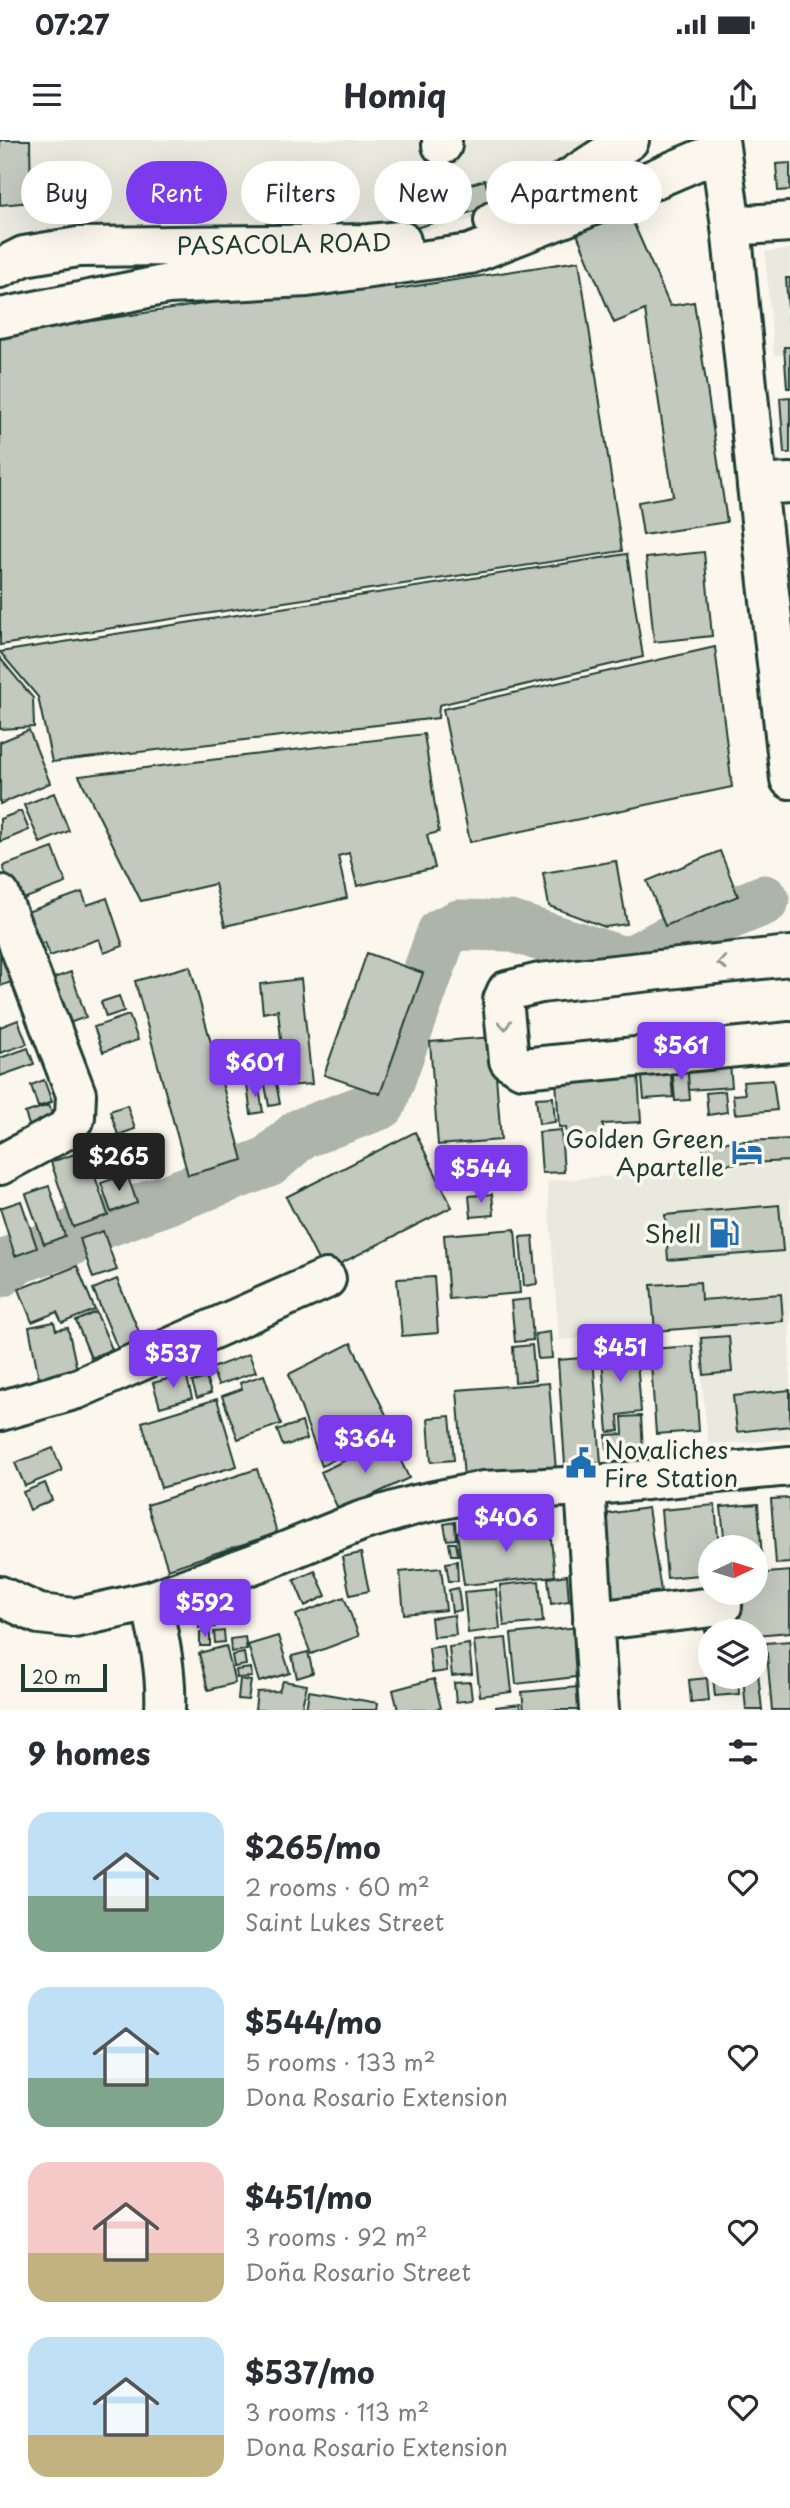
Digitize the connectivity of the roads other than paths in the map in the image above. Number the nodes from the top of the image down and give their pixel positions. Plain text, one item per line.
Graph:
1 (629, 140) edge
2 (720, 146) edge
3 (790, 222) edge
4 (731, 226) junction
5 (0, 268) edge
6 (0, 318) edge
7 (773, 484) edge
8 (787, 724) edge
9 (790, 779) edge
10 (0, 895) edge
11 (790, 956) edge
12 (790, 1042) edge
13 (0, 1165) edge
14 (326, 1279) dead end
15 (0, 1411) edge
16 (790, 1466) edge
17 (585, 1486) junction
18 (0, 1596) edge
19 (151, 1601) junction
20 (722, 1606) dead end
21 (593, 1620) junction
22 (165, 1710) edge
23 (599, 1710) edge

1 - 5 street, PASACOLA ROAD
2 - 4 street
2 - 6 street
3 - 4 street
4 - 7 street
7 - 8 street
8 - 9 street
10 - 13 street
11 -> 12 street
14 - 15 street
16 - 17 street
17 - 19 street
17 - 21 street
18 - 19 street
19 - 22 street
20 - 21 street
21 - 23 street

